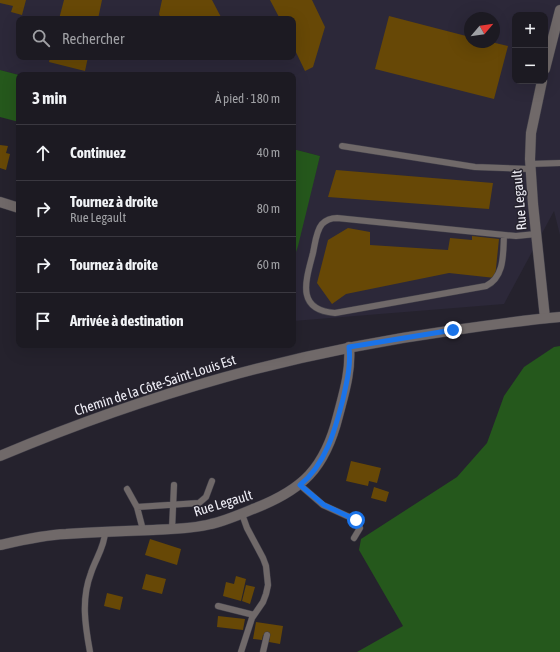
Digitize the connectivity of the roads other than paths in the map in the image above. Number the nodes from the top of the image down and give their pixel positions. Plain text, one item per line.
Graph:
1 (560, 11) edge
2 (548, 57) edge
3 (541, 84) edge
4 (342, 146) dead end
5 (560, 163) edge
6 (530, 167) junction
7 (0, 202) edge
8 (16, 207) edge
9 (536, 234) junction
10 (504, 235) junction
11 (560, 317) edge
12 (545, 318) junction
13 (349, 347) junction
14 (0, 456) edge
15 (212, 481) dead end
16 (174, 485) dead end
17 (300, 485) junction
18 (127, 489) dead end
19 (172, 506) junction
20 (137, 507) junction
21 (242, 514) junction
22 (172, 529) junction
23 (143, 530) junction
24 (105, 532) junction
25 (354, 538) dead end
26 (0, 545) edge
27 (218, 606) dead end
28 (254, 615) junction
29 (267, 635) dead end
30 (90, 652) edge
31 (241, 652) edge
32 (262, 652) edge

1 - 2 street
3 - 6 street, Rue Legault
4 - 6 lane
5 - 6 lane
6 - 9 street, Rue Legault
7 - 8 street
9 - 10 lane
9 - 12 street, Rue Legault
10 - 10 lane
11 - 12 street, Chemin de la Côte-Saint-Louis Est
12 - 13 street, Chemin de la Côte-Saint-Louis Est
13 - 14 street, Chemin de la Côte-Saint-Louis Est
13 - 17 street, Rue Legault
15 - 19 lane
16 - 19 lane
17 - 21 street, Rue Legault
17 - 25 lane
18 - 20 lane
19 - 20 lane
19 - 22 lane
20 - 23 lane
21 - 22 street, Rue Legault
21 - 28 lane
22 - 23 street, Rue Legault
23 - 24 street, Rue Legault
24 - 26 street, Rue Legault
24 - 30 lane
27 - 28 lane
28 - 31 lane
29 - 32 lane

